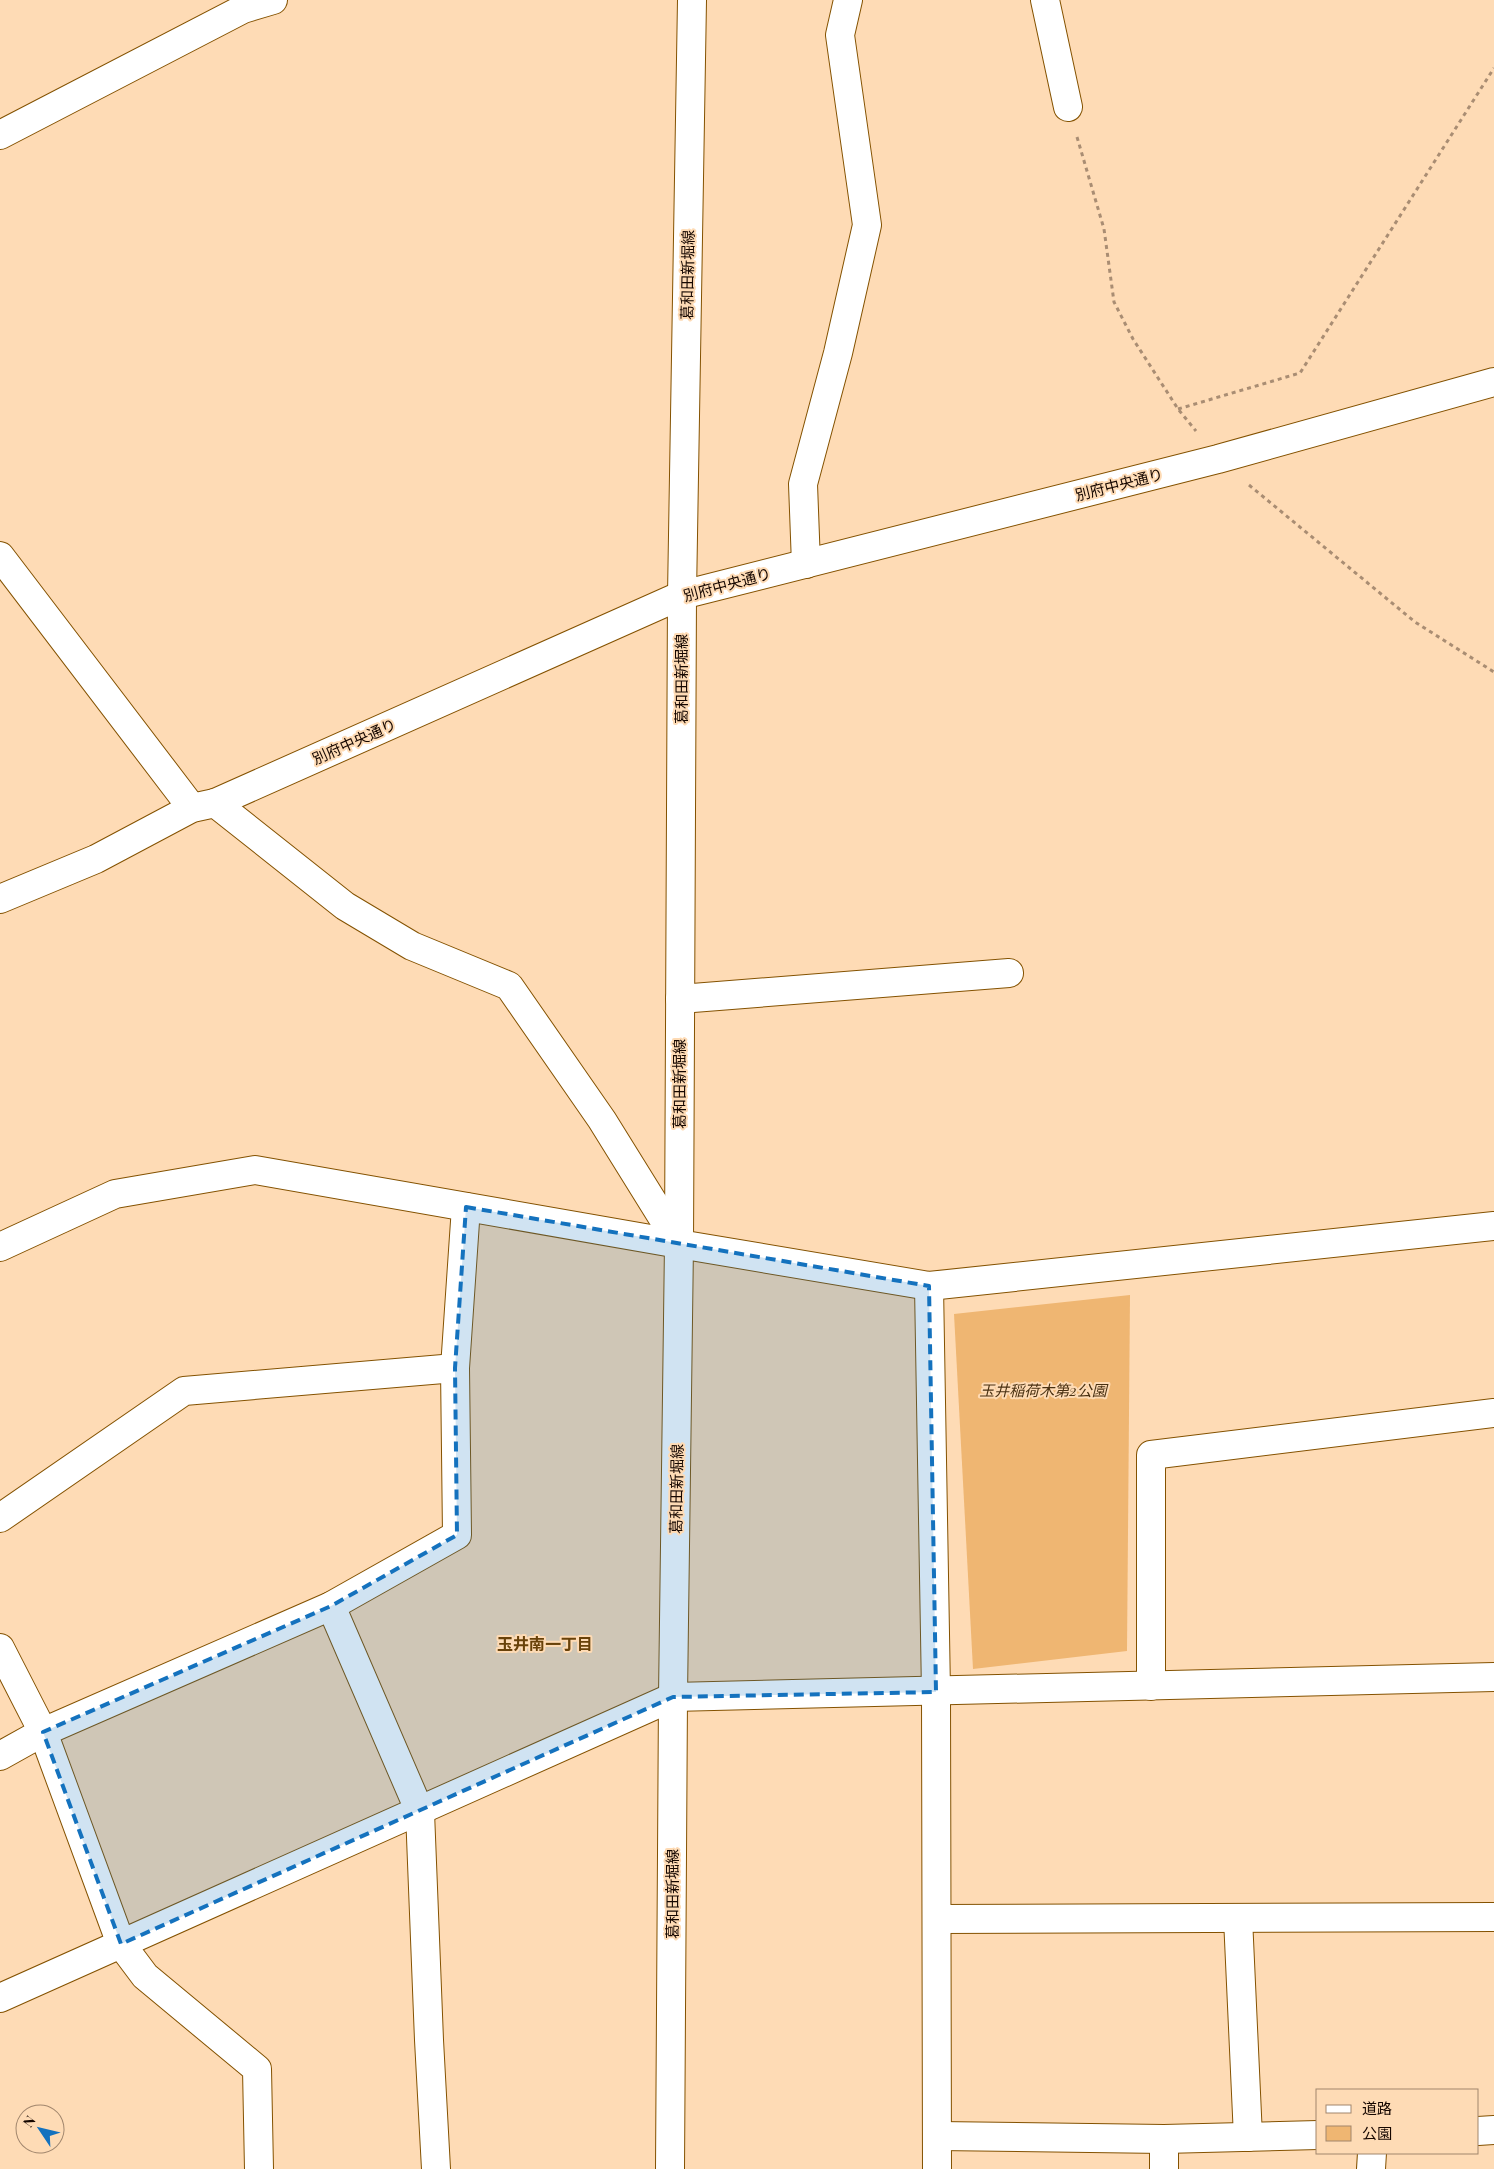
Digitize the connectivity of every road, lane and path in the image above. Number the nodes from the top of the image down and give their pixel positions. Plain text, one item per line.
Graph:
1 (274, 0) edge
2 (692, 0) edge
3 (848, 0) edge
4 (1045, 0) edge
5 (1494, 68) edge
6 (1068, 107) joint
7 (0, 135) edge
8 (1494, 382) edge
9 (1178, 409) junction
10 (1218, 459) junction
11 (0, 556) edge
12 (806, 564) junction
13 (682, 595) junction
14 (1494, 672) edge
15 (204, 805) junction
16 (0, 899) edge
17 (1009, 973) dead end
18 (680, 999) junction
19 (466, 1207) junction
20 (1494, 1226) edge
21 (679, 1244) junction
22 (0, 1247) edge
23 (929, 1286) junction
24 (454, 1368) junction
25 (1494, 1413) edge
26 (0, 1518) edge
27 (331, 1606) junction
28 (0, 1648) edge
29 (1494, 1677) edge
30 (1151, 1686) junction
31 (936, 1692) junction
32 (673, 1697) junction
33 (43, 1732) junction
34 (0, 1756) edge
35 (420, 1812) junction
36 (1494, 1917) edge
37 (1238, 1918) junction
38 (938, 1919) junction
39 (121, 1944) junction
40 (0, 1998) edge
41 (1494, 2130) edge
42 (1479, 2131) edge
43 (1316, 2135) edge
44 (938, 2136) junction
45 (1248, 2137) junction
46 (1164, 2139) junction
47 (1372, 2154) edge
48 (259, 2169) edge
49 (436, 2169) edge
50 (670, 2169) edge
51 (937, 2169) edge
52 (1164, 2169) edge
53 (1371, 2169) edge

1 - 7 street
2 - 13 street, 葛和田新堀線
3 - 12 street
4 - 6 street
5 - 9 path
6 - 9 path
8 - 10 street, 別府中央通り
9 - 10 path
10 - 12 street, 別府中央通り
10 - 14 path
11 - 15 street
12 - 13 street, 別府中央通り
13 - 15 street, 別府中央通り
13 - 18 street, 葛和田新堀線
15 - 16 street, 別府中央通り
15 - 21 street
17 - 18 street
18 - 21 street, 葛和田新堀線
19 - 21 street
19 - 22 street
19 - 24 street
20 - 23 street
21 - 23 street
21 - 32 street, 葛和田新堀線
23 - 31 street
24 - 26 street
24 - 27 street
25 - 30 street
27 - 33 street
27 - 35 street
28 - 33 street
29 - 30 street
30 - 31 street
31 - 32 street
31 - 38 street
32 - 35 street
32 - 50 street, 葛和田新堀線
33 - 34 street
33 - 39 street
35 - 39 street
35 - 49 street
36 - 37 street
37 - 38 street
37 - 45 street
38 - 44 street
39 - 40 street
39 - 48 street
41 - 42 street
43 - 45 street
44 - 46 street
44 - 51 street
45 - 46 street
46 - 52 street
47 - 53 street

